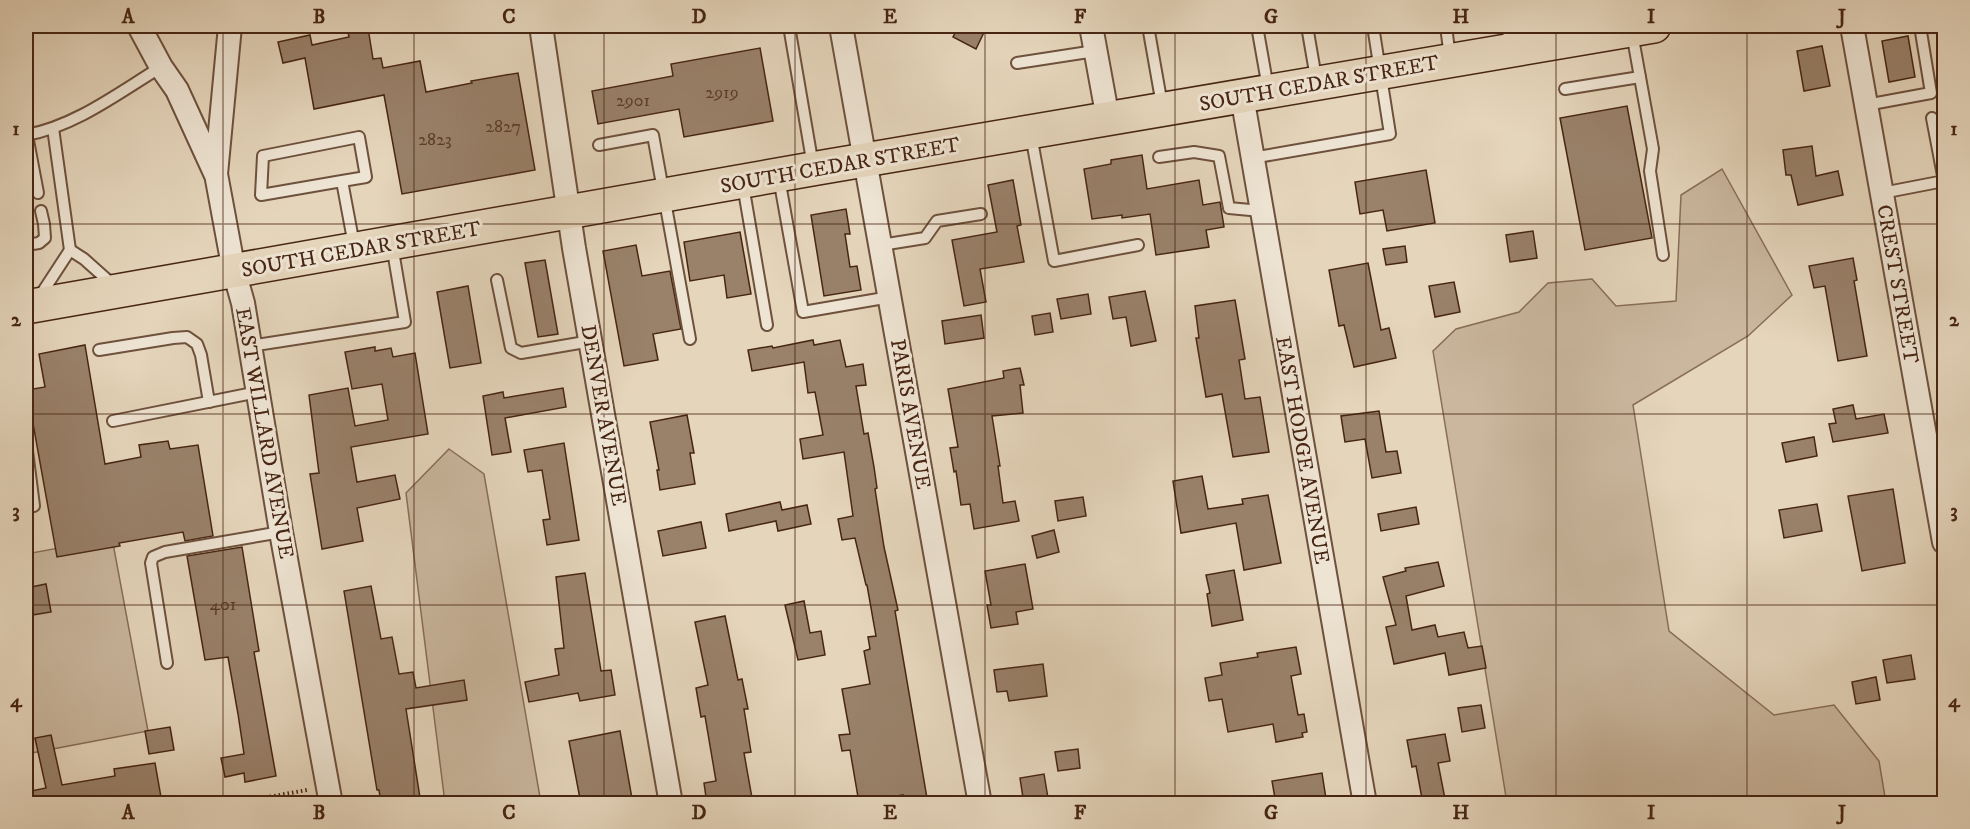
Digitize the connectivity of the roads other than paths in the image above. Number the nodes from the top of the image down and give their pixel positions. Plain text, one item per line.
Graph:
1 (230, 26) edge
2 (541, 26) edge
3 (789, 26) edge
4 (841, 26) edge
5 (1091, 26) edge
6 (1148, 26) edge
7 (1257, 26) edge
8 (1307, 26) edge
9 (1373, 26) edge
10 (1446, 26) edge
11 (1852, 26) edge
12 (1920, 26) edge
13 (1643, 27) edge
14 (141, 28) edge
15 (1509, 38) edge
16 (1095, 51) junction
17 (1450, 60) junction
18 (1017, 63) dead end
19 (161, 67) junction
20 (1381, 72) junction
21 (1640, 77) junction
22 (1316, 83) junction
23 (1565, 89) dead end
24 (1255, 94) junction
25 (1866, 105) junction
26 (1163, 110) junction
27 (1932, 118) dead end
28 (1108, 119) junction
29 (53, 128) junction
30 (1030, 132) junction
31 (26, 135) edge
32 (599, 145) dead end
33 (1159, 157) dead end
34 (1252, 158) junction
35 (864, 161) junction
36 (814, 169) junction
37 (216, 174) junction
38 (778, 175) junction
39 (342, 181) junction
40 (742, 182) junction
41 (38, 193) dead end
42 (1882, 194) junction
43 (665, 195) junction
44 (41, 211) dead end
45 (1261, 211) junction
46 (569, 212) junction
47 (981, 214) dead end
48 (392, 241) junction
49 (26, 245) edge
50 (881, 245) junction
51 (1138, 245) dead end
52 (354, 248) junction
53 (70, 250) junction
54 (1663, 255) dead end
55 (234, 271) junction
56 (497, 280) dead end
57 (119, 291) junction
58 (891, 297) junction
59 (29, 306) edge
60 (766, 324) dead end
61 (690, 339) dead end
62 (591, 341) junction
63 (250, 346) junction
64 (99, 350) dead end
65 (258, 392) junction
66 (209, 402) junction
67 (113, 421) dead end
68 (26, 443) edge
69 (34, 506) dead end
70 (281, 532) junction
71 (1944, 542) edge
72 (167, 663) dead end
73 (331, 804) edge
74 (671, 804) edge
75 (980, 804) edge
76 (1365, 804) edge

1 - 37 street, EAST WILLARD AVENUE
2 - 46 street, DENVER AVENUE
3 - 36 lane
4 - 35 street, PARIS AVENUE
5 - 16 street
6 - 26 lane
7 - 24 lane
8 - 22 lane
9 - 20 lane
10 - 17 lane
11 - 25 street, CREST STREET
12 - 25 lane
13 - 15 main road, SOUTH CEDAR STREET
13 - 21 lane
14 - 19 street
15 - 17 main road, SOUTH CEDAR STREET
16 - 18 lane
16 - 28 street
17 - 20 main road, SOUTH CEDAR STREET
19 - 29 lane
19 - 37 street
20 - 22 main road, SOUTH CEDAR STREET
20 - 34 lane
21 - 23 lane
21 - 54 lane
22 - 24 main road, SOUTH CEDAR STREET
24 - 26 main road, SOUTH CEDAR STREET
24 - 34 street, EAST HODGE AVENUE
25 - 42 street, CREST STREET
26 - 28 main road, SOUTH CEDAR STREET
27 - 42 lane
28 - 30 main road, SOUTH CEDAR STREET
29 - 31 lane
29 - 53 lane
30 - 35 main road, SOUTH CEDAR STREET
30 - 51 lane
31 - 41 lane
32 - 43 lane
33 - 45 lane
34 - 45 street, EAST HODGE AVENUE
35 - 36 main road, SOUTH CEDAR STREET
35 - 50 street, PARIS AVENUE
36 - 38 main road, SOUTH CEDAR STREET
37 - 55 street, EAST WILLARD AVENUE
38 - 40 main road, SOUTH CEDAR STREET
38 - 58 lane
39 - 39 lane
39 - 52 lane
40 - 43 main road, SOUTH CEDAR STREET
40 - 60 lane
42 - 71 street, CREST STREET
43 - 46 main road, SOUTH CEDAR STREET
43 - 61 lane
44 - 49 lane
45 - 76 street, EAST HODGE AVENUE
46 - 48 main road, SOUTH CEDAR STREET
46 - 62 street, DENVER AVENUE
47 - 50 lane
48 - 52 main road, SOUTH CEDAR STREET
48 - 63 lane
50 - 58 street, PARIS AVENUE
52 - 55 main road, SOUTH CEDAR STREET
53 - 57 lane
53 - 59 lane
55 - 57 main road, SOUTH CEDAR STREET
55 - 63 street, EAST WILLARD AVENUE
56 - 62 lane
57 - 59 main road, SOUTH CEDAR STREET
58 - 75 street, PARIS AVENUE
62 - 74 street, DENVER AVENUE
63 - 65 street, EAST WILLARD AVENUE
64 - 66 lane
65 - 66 lane
65 - 70 street, EAST WILLARD AVENUE
66 - 67 lane
68 - 69 lane
70 - 72 lane
70 - 73 street, EAST WILLARD AVENUE

